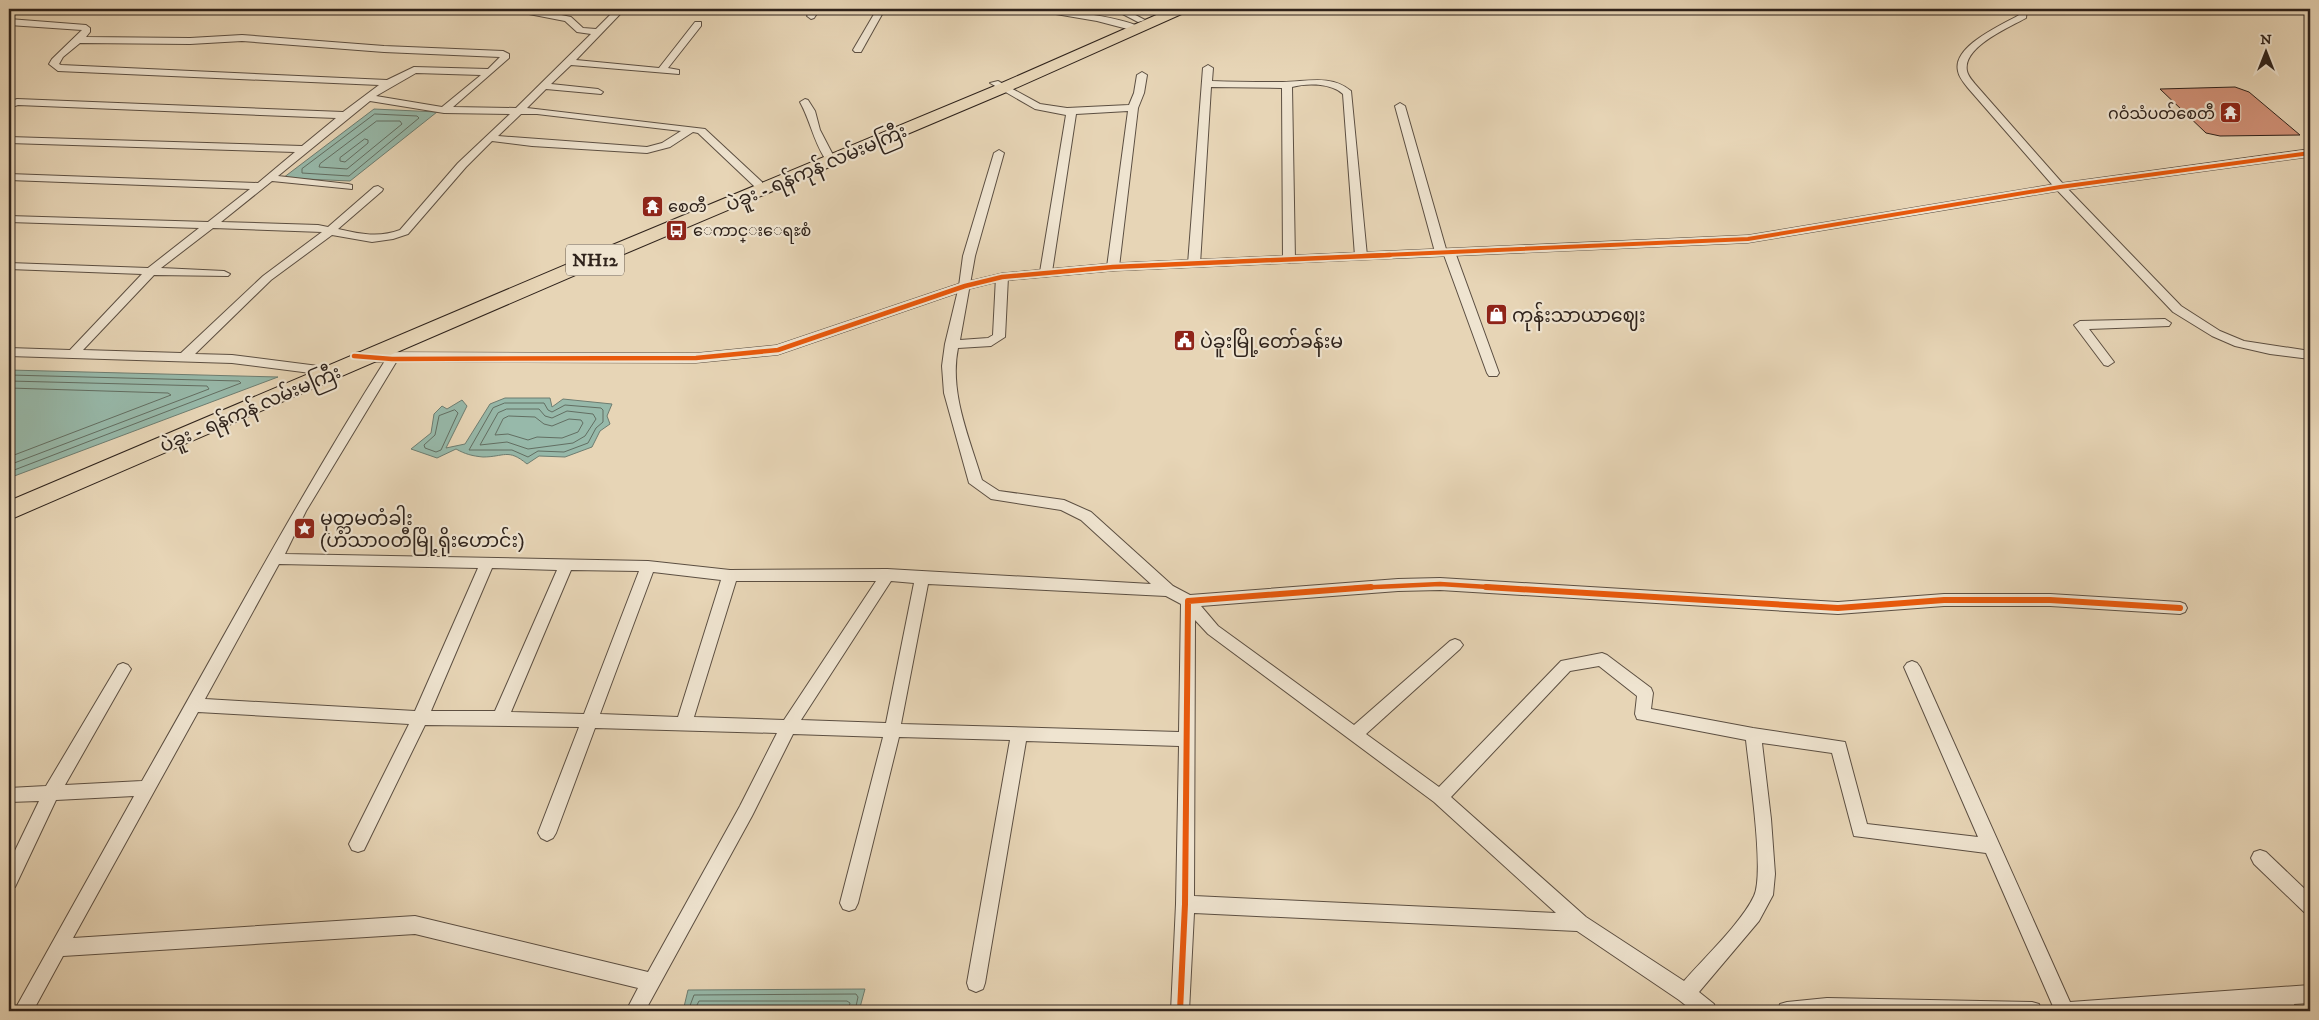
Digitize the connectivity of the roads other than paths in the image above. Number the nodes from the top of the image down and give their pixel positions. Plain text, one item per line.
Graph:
1 (571, 9) edge
2 (620, 9) edge
3 (881, 9) edge
4 (1044, 9) edge
5 (1165, 9) edge
6 (1181, 9) edge
7 (2021, 9) edge
8 (532, 12) dead end
9 (1128, 17) edge
10 (561, 18) junction
11 (9, 22) edge
12 (698, 24) dead end
13 (597, 32) junction
14 (79, 40) junction
15 (858, 50) dead end
16 (569, 62) junction
17 (1208, 68) dead end
18 (661, 71) junction
19 (490, 72) junction
20 (676, 72) dead end
21 (1142, 75) dead end
22 (390, 83) junction
23 (1207, 84) junction
24 (999, 85) junction
25 (1287, 85) junction
26 (543, 86) junction
27 (598, 92) dead end
28 (368, 98) junction
29 (804, 102) dead end
30 (9, 105) edge
31 (1400, 106) dead end
32 (1133, 108) junction
33 (444, 110) junction
34 (519, 111) junction
35 (1068, 111) junction
36 (345, 115) junction
37 (690, 129) junction
38 (489, 138) junction
39 (9, 140) edge
40 (303, 149) junction
41 (999, 153) dead end
42 (2310, 153) edge
43 (828, 156) junction
44 (9, 177) edge
45 (270, 178) junction
46 (758, 184) junction
47 (260, 186) junction
48 (348, 187) dead end
49 (2060, 187) junction
50 (378, 189) dead end
51 (9, 219) edge
52 (210, 224) junction
53 (330, 231) junction
54 (1445, 252) junction
55 (1361, 256) junction
56 (1289, 260) junction
57 (1194, 264) junction
58 (9, 266) edge
59 (1113, 267) junction
60 (152, 270) junction
61 (1046, 272) junction
62 (224, 274) dead end
63 (1002, 277) junction
64 (965, 286) junction
65 (2180, 311) junction
66 (951, 344) junction
67 (9, 352) edge
68 (73, 354) junction
69 (2310, 355) edge
70 (185, 357) junction
71 (361, 357) junction
72 (392, 359) junction
73 (2108, 362) dead end
74 (328, 371) junction
75 (1493, 373) dead end
76 (9, 502) edge
77 (9, 510) edge
78 (275, 559) junction
79 (487, 563) junction
80 (566, 565) junction
81 (648, 566) junction
82 (887, 575) junction
83 (730, 576) junction
84 (922, 578) junction
85 (1168, 590) junction
86 (1188, 601) junction
87 (2180, 608) dead end
88 (1454, 646) dead end
89 (1912, 667) dead end
90 (123, 669) dead end
91 (194, 705) junction
92 (420, 718) junction
93 (500, 718) junction
94 (590, 721) junction
95 (684, 724) junction
96 (789, 726) junction
97 (892, 731) junction
98 (1019, 734) junction
99 (1753, 734) junction
100 (1354, 735) junction
101 (1185, 739) junction
102 (148, 788) junction
103 (51, 793) junction
104 (9, 795) edge
105 (1440, 798) junction
106 (547, 833) dead end
107 (358, 844) dead end
108 (1991, 846) junction
109 (2260, 858) dead end
110 (9, 881) edge
111 (849, 903) dead end
112 (1185, 904) junction
113 (2310, 906) edge
114 (1580, 923) junction
115 (58, 948) junction
116 (652, 982) junction
117 (976, 983) dead end
118 (1686, 993) junction
119 (2310, 994) edge
120 (2282, 1003) edge
121 (24, 1011) edge
122 (636, 1011) edge
123 (1180, 1011) edge
124 (1707, 1011) edge
125 (1787, 1011) edge
126 (2032, 1011) edge
127 (2064, 1011) edge
128 (2072, 1011) edge

1 - 10 street
2 - 13 street
3 - 15 street
4 - 9 street
5 - 9 highway, ပဲခူး - ရန်ကုန် လမ်းမကြီး / NH12
6 - 9 highway, ပဲခူး - ရန်ကုန် လမ်းမကြီး / NH12
7 - 49 street
8 - 10 street
9 - 24 highway, ပဲခူး - ရန်ကုန် လမ်းမကြီး / NH12
10 - 13 street
11 - 14 street
12 - 18 street
13 - 16 street
14 - 19 street
14 - 22 street
16 - 18 street
16 - 26 street
17 - 23 street
18 - 20 street
19 - 22 street
19 - 33 street
21 - 32 street
22 - 28 street
23 - 25 street
23 - 57 street
24 - 35 street
24 - 43 highway, ပဲခူး - ရန်ကုန် လမ်းမကြီး / NH12
24 - 71 highway, ပဲခူး - ရန်ကုန် လမ်းမကြီး / NH12
25 - 55 street
25 - 56 street
26 - 27 street
26 - 34 street
28 - 33 street
28 - 36 street
29 - 43 street
30 - 36 street
31 - 54 street
32 - 35 street
32 - 59 street
33 - 34 street
34 - 37 street
34 - 38 street
35 - 61 street
36 - 40 street
37 - 38 street
37 - 46 street
38 - 53 street
39 - 40 street
40 - 45 street
41 - 64 street
42 - 49 street
43 - 46 highway, ပဲခူး - ရန်ကုန် လမ်းမကြီး / NH12
44 - 47 street
45 - 47 street
45 - 48 street
46 - 71 highway, ပဲခူး - ရန်ကုန် လမ်းမကြီး / NH12
47 - 52 street
49 - 54 street
49 - 65 street
50 - 53 street
51 - 52 street
52 - 53 street
52 - 60 street
53 - 70 street
54 - 55 street
54 - 75 street
55 - 56 street
56 - 57 street
57 - 59 street
58 - 60 street
59 - 61 street
60 - 62 street
60 - 68 street
61 - 63 street
63 - 64 street
63 - 66 street
64 - 66 street
64 - 72 street
65 - 69 street
65 - 73 street
66 - 85 street
67 - 68 street
68 - 70 street
70 - 74 street
71 - 72 street
71 - 74 highway, ပဲခူး - ရန်ကုန် လမ်းမကြီး / NH12
72 - 78 street
74 - 76 highway, ပဲခူး - ရန်ကုန် လမ်းမကြီး / NH12
74 - 77 highway, ပဲခူး - ရန်ကုန် လမ်းမကြီး / NH12
78 - 79 street
78 - 91 street
79 - 80 street
79 - 92 street
80 - 81 street
80 - 93 street
81 - 83 street
81 - 94 street
82 - 83 street
82 - 84 street
82 - 96 street
83 - 95 street
84 - 85 street
84 - 97 street
85 - 86 street
86 - 87 street
86 - 100 street
86 - 101 street
88 - 100 street
89 - 108 street
90 - 103 street
91 - 92 street
91 - 102 street
92 - 93 street
92 - 107 street
93 - 94 street
94 - 95 street
94 - 106 street
95 - 96 street
96 - 97 street
96 - 116 street
97 - 98 street
97 - 111 street
98 - 101 street
98 - 117 street
99 - 105 street
99 - 108 street
99 - 118 street
100 - 105 street
101 - 112 street
102 - 103 street
102 - 115 street
103 - 104 street
103 - 110 street
105 - 114 street
108 - 127 street
109 - 113 street
112 - 114 street
112 - 123 street
114 - 118 street
115 - 116 street
115 - 121 street
116 - 122 street
118 - 124 street
119 - 120 street
120 - 128 street
125 - 126 street

